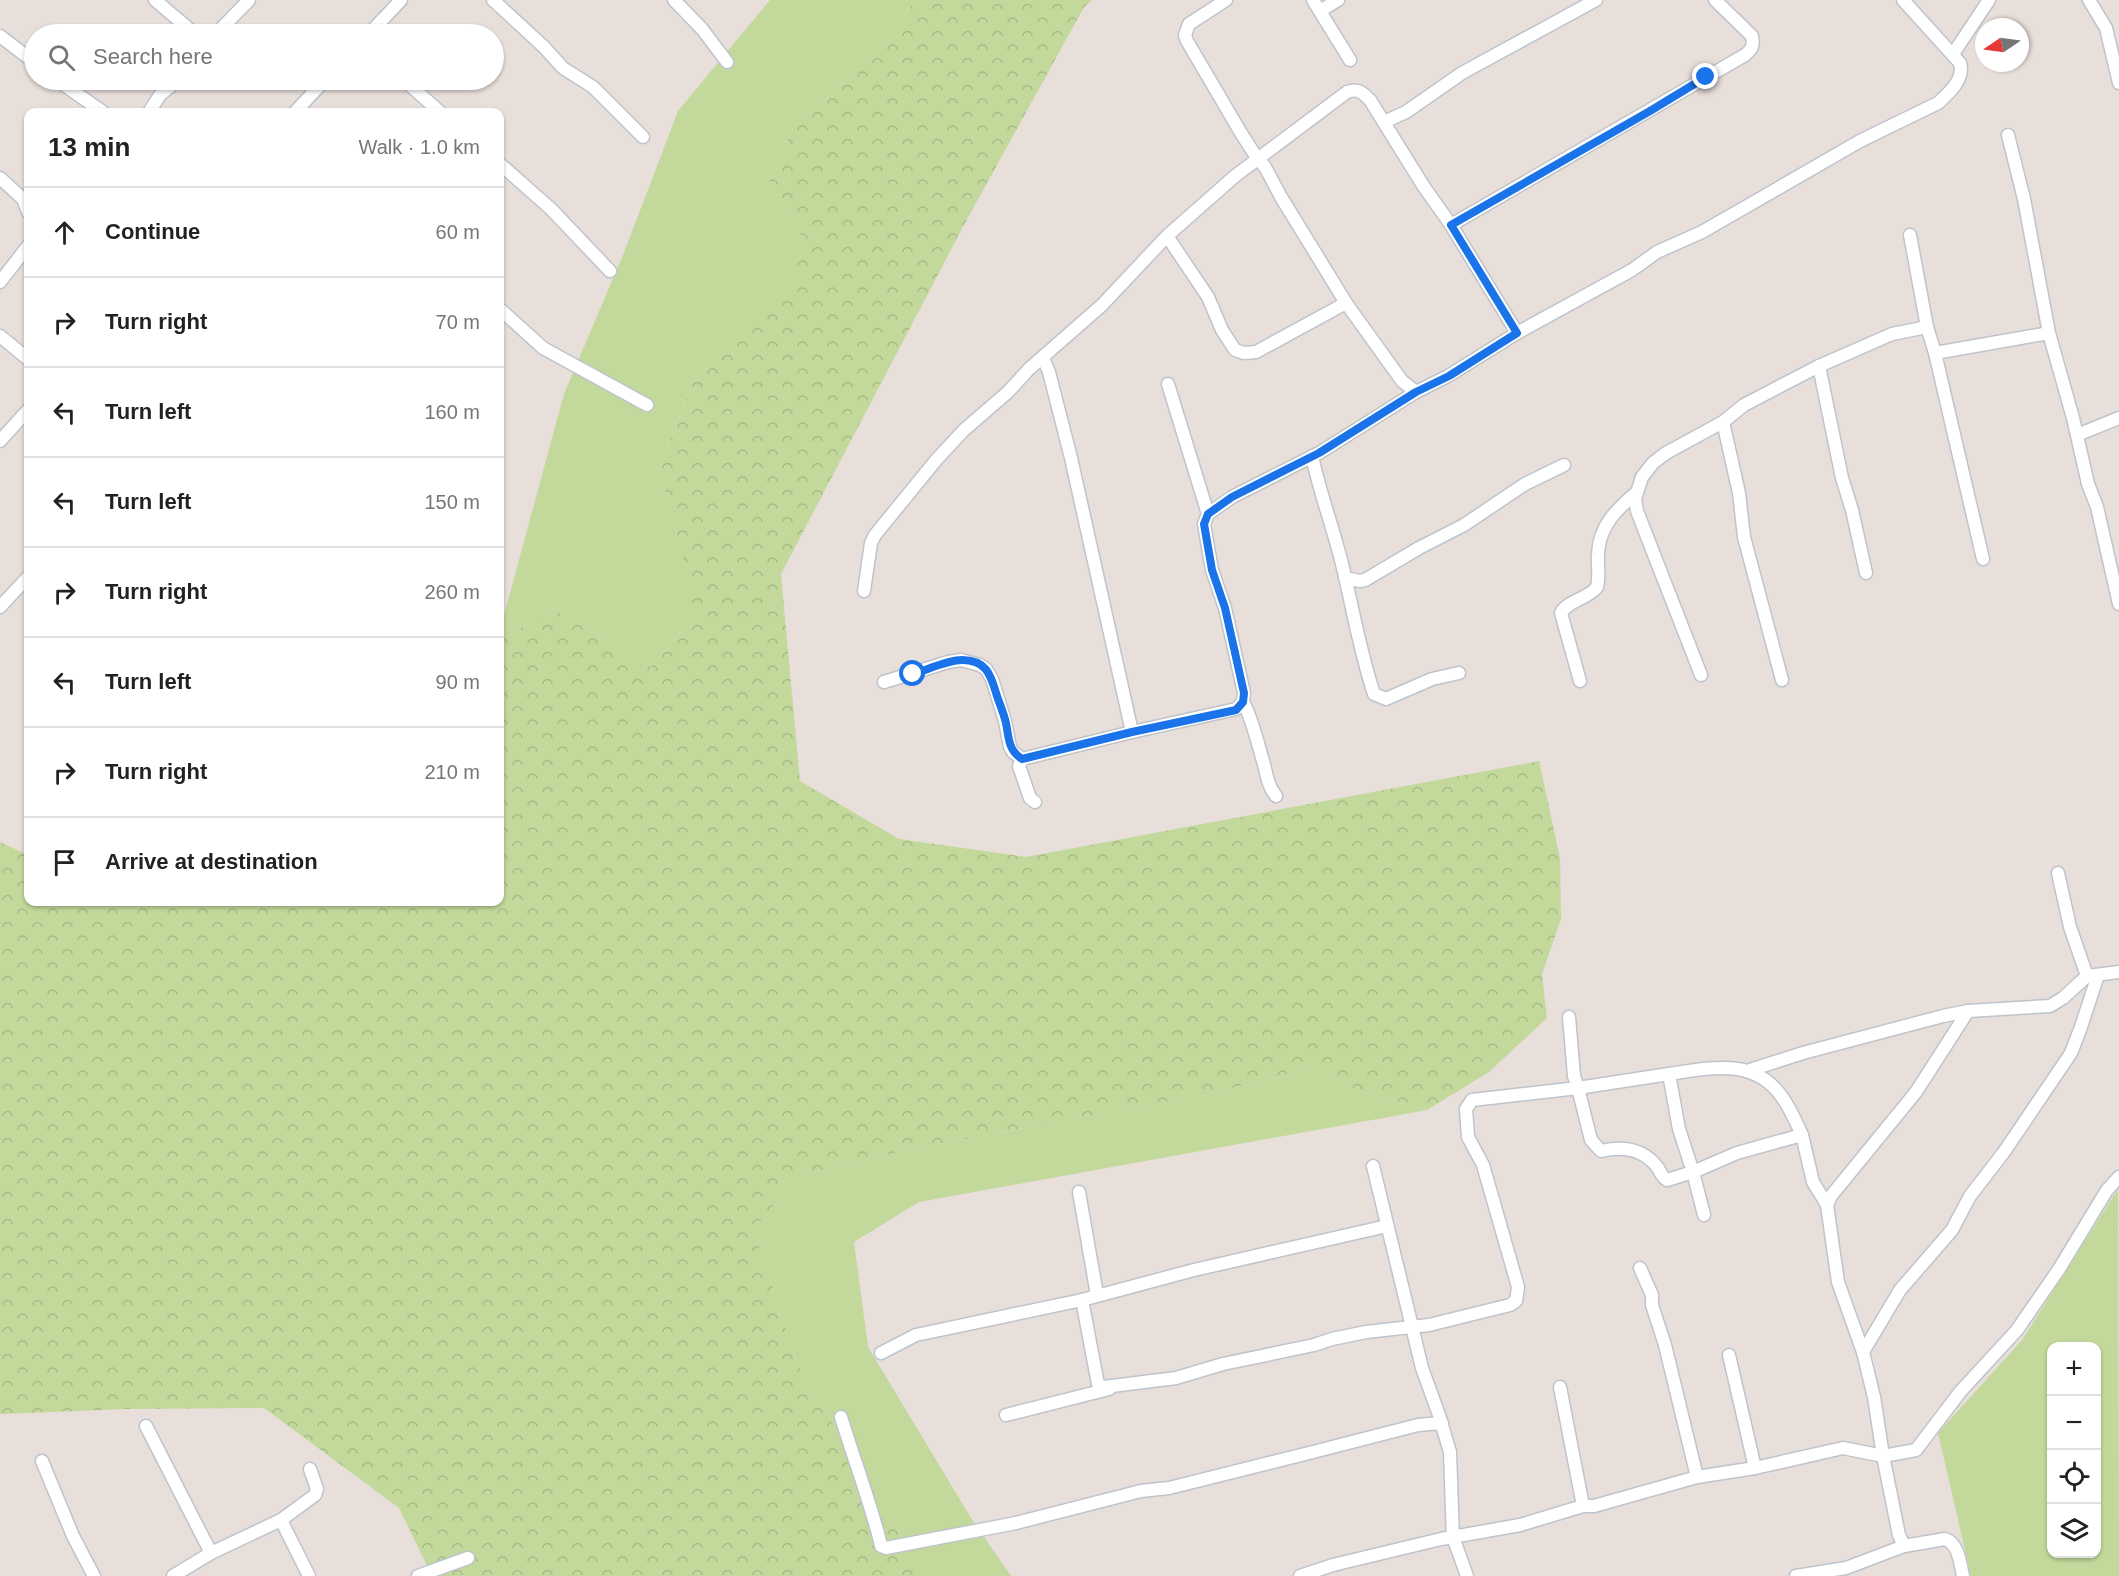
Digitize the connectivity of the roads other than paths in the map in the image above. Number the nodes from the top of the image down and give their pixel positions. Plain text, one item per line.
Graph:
1 (155, 0) edge
2 (249, 0) edge
3 (401, 0) edge
4 (493, 0) edge
5 (674, 0) edge
6 (1226, 0) edge
7 (1338, 0) edge
8 (1596, 0) edge
9 (1715, 0) edge
10 (1903, 0) edge
11 (1989, 0) edge
12 (2089, 0) edge
13 (1316, 5) edge
14 (183, 24) edge
15 (226, 24) edge
16 (378, 24) edge
17 (0, 36) edge
18 (24, 54) edge
19 (1953, 54) junction
20 (1350, 60) dead end
21 (727, 62) dead end
22 (2119, 83) edge
23 (71, 90) edge
24 (166, 90) edge
25 (316, 90) edge
26 (415, 90) edge
27 (97, 108) edge
28 (152, 108) edge
29 (299, 108) edge
30 (436, 108) edge
31 (1384, 122) junction
32 (2008, 135) dead end
33 (643, 137) dead end
34 (1257, 158) junction
35 (504, 168) edge
36 (0, 178) edge
37 (24, 202) edge
38 (1451, 225) junction
39 (1910, 235) dead end
40 (1167, 236) junction
41 (24, 251) edge
42 (610, 271) dead end
43 (0, 282) edge
44 (1346, 303) junction
45 (504, 313) edge
46 (1927, 327) junction
47 (1517, 333) junction
48 (2049, 333) junction
49 (0, 336) edge
50 (1935, 353) junction
51 (24, 355) edge
52 (1043, 358) junction
53 (1819, 366) junction
54 (1168, 384) dead end
55 (1416, 392) junction
56 (647, 405) dead end
57 (24, 414) edge
58 (2119, 418) edge
59 (1723, 422) junction
60 (2077, 435) junction
61 (0, 441) edge
62 (1312, 456) junction
63 (1564, 465) dead end
64 (1636, 492) junction
65 (1208, 514) junction
66 (1983, 559) dead end
67 (1866, 573) dead end
68 (1345, 578) junction
69 (24, 581) edge
70 (864, 591) dead end
71 (2119, 604) edge
72 (0, 607) edge
73 (1459, 673) dead end
74 (1701, 675) dead end
75 (1782, 680) dead end
76 (1580, 681) dead end
77 (884, 682) dead end
78 (1243, 702) junction
79 (1132, 732) junction
80 (1022, 759) junction
81 (1276, 796) dead end
82 (1035, 802) dead end
83 (2058, 873) dead end
84 (2119, 972) edge
85 (2092, 976) junction
86 (1968, 1011) junction
87 (1569, 1017) dead end
88 (1750, 1070) junction
89 (1669, 1074) junction
90 (1578, 1088) junction
91 (1802, 1135) junction
92 (1374, 1166) dead end
93 (1693, 1172) junction
94 (2119, 1177) edge
95 (1079, 1192) dead end
96 (1827, 1205) junction
97 (1704, 1215) dead end
98 (1387, 1226) junction
99 (1640, 1268) dead end
100 (1097, 1295) junction
101 (1082, 1300) junction
102 (1412, 1326) junction
103 (1863, 1352) junction
104 (881, 1353) dead end
105 (1728, 1355) dead end
106 (1118, 1387) junction
107 (1560, 1387) dead end
108 (1006, 1415) dead end
109 (841, 1417) dead end
110 (1442, 1423) junction
111 (146, 1426) dead end
112 (1882, 1456) junction
113 (42, 1461) dead end
114 (1755, 1468) junction
115 (310, 1469) dead end
116 (1697, 1477) junction
117 (1583, 1506) junction
118 (281, 1520) junction
119 (1454, 1537) junction
120 (1904, 1546) junction
121 (211, 1554) junction
122 (468, 1558) dead end
123 (1847, 1572) edge
124 (94, 1576) edge
125 (173, 1576) edge
126 (309, 1576) edge
127 (418, 1576) edge
128 (1300, 1576) edge
129 (1467, 1576) edge
130 (1796, 1576) edge
131 (1963, 1576) edge

1 - 14 street
2 - 15 street
3 - 16 street
4 - 33 street
5 - 21 street
6 - 34 street
7 - 13 street
8 - 31 street
9 - 38 street
10 - 19 street
11 - 19 street
12 - 22 street
13 - 20 street
17 - 18 street
19 - 47 street
23 - 27 street
24 - 28 street
25 - 29 street
26 - 30 street
31 - 34 street
31 - 38 street
32 - 48 street
34 - 40 street
34 - 44 street
35 - 42 street
36 - 37 street
38 - 47 street
39 - 46 street
40 - 44 street
40 - 52 street
41 - 43 street
44 - 55 street
45 - 56 street
46 - 50 street
46 - 53 street
47 - 55 street
48 - 50 street
48 - 60 street
49 - 51 street
50 - 66 street
52 - 70 street
52 - 79 street
53 - 59 street
53 - 67 street
54 - 65 street
55 - 62 street
57 - 61 street
58 - 60 street
59 - 64 street
59 - 75 street
60 - 71 street
62 - 65 street
62 - 68 street
63 - 68 street
64 - 74 street
64 - 76 street
65 - 78 street
68 - 73 street
69 - 72 street
77 - 80 street
78 - 79 street
78 - 81 street
79 - 80 street
80 - 82 street
83 - 85 street
84 - 85 street
85 - 86 street
85 - 103 street
86 - 88 street
86 - 96 street
87 - 90 street
88 - 89 street
88 - 91 street
89 - 90 street
89 - 93 street
90 - 93 street
90 - 102 street
91 - 93 street
91 - 96 street
92 - 98 street
93 - 97 street
94 - 112 street
95 - 100 street
96 - 103 street
98 - 100 street
98 - 102 street
99 - 116 street
100 - 101 street
101 - 104 street
101 - 106 street
102 - 106 street
102 - 110 street
103 - 112 street
105 - 114 street
106 - 108 street
107 - 117 street
109 - 110 street
110 - 119 street
111 - 121 street
112 - 114 street
112 - 120 street
113 - 124 street
114 - 116 street
115 - 118 street
116 - 117 street
117 - 119 street
118 - 121 street
118 - 126 street
119 - 128 street
119 - 129 street
120 - 123 street
120 - 131 street
121 - 125 street
122 - 127 street
123 - 130 street

